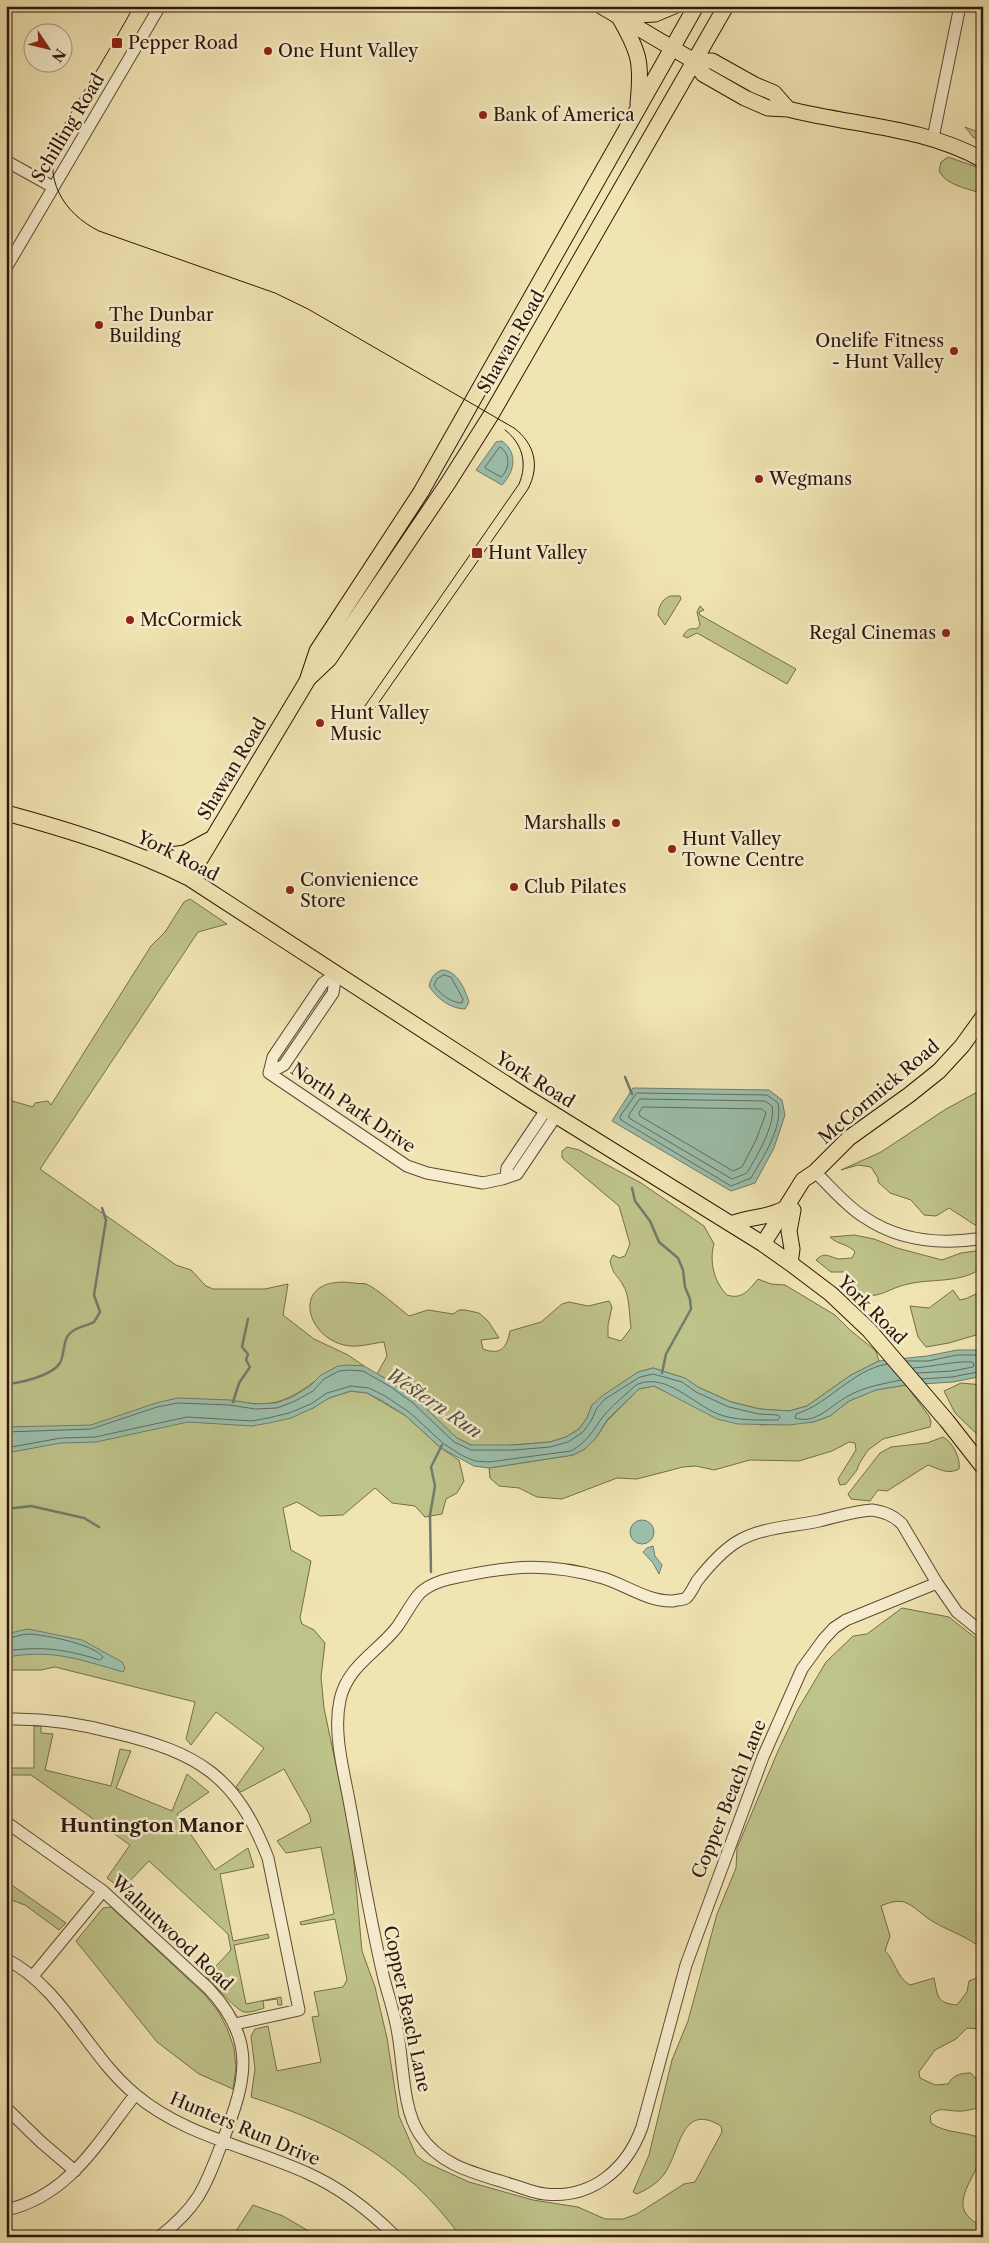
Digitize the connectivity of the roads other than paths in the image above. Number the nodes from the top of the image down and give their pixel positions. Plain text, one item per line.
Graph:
1 (160, 6) edge
2 (602, 6) edge
3 (674, 6) edge
4 (696, 6) edge
5 (726, 6) edge
6 (960, 6) edge
7 (618, 16) junction
8 (672, 48) junction
9 (694, 61) junction
10 (637, 110) junction
11 (933, 138) junction
12 (983, 160) edge
13 (6, 161) edge
14 (53, 187) junction
15 (6, 268) edge
16 (398, 527) junction
17 (411, 537) junction
18 (307, 681) junction
19 (6, 812) edge
20 (212, 838) junction
21 (147, 858) junction
22 (189, 878) junction
23 (336, 974) junction
24 (983, 1017) edge
25 (551, 1113) junction
26 (815, 1172) junction
27 (789, 1210) junction
28 (731, 1224) junction
29 (983, 1238) edge
30 (766, 1246) junction
31 (790, 1263) junction
32 (982, 1463) edge
33 (937, 1583) junction
34 (983, 1633) edge
35 (6, 1719) edge
36 (6, 1822) edge
37 (103, 1891) junction
38 (6, 1959) edge
39 (33, 1976) junction
40 (235, 2024) junction
41 (135, 2095) junction
42 (6, 2108) edge
43 (223, 2141) junction
44 (75, 2171) junction
45 (6, 2210) edge
46 (159, 2237) edge
47 (396, 2237) edge

1 - 14 street, Schilling Road
2 - 7 main road
3 - 7 main road
4 - 8 main road, Shawan Road
5 - 9 main road, Shawan Road
6 - 11 street
7 - 8 main road
7 - 10 main road
8 - 9 main road
8 - 10 main road, Shawan Road
9 - 11 main road
9 - 17 main road, Shawan Road
10 - 16 main road, Shawan Road
11 - 12 main road
13 - 14 street
14 - 15 street, Schilling Road
16 - 17 main road
16 - 18 main road, Shawan Road
17 - 18 main road, Shawan Road
18 - 20 main road, Shawan Road
19 - 21 main road, York Road
20 - 21 main road
20 - 22 main road, Shawan Road
21 - 22 main road, York Road
22 - 23 main road, York Road
23 - 25 main road, York Road
23 - 25 street, North Park Drive
24 - 26 main road, McCormick Road
25 - 28 main road, York Road
26 - 27 main road, McCormick Road
26 - 29 street
27 - 28 main road
27 - 30 main road, McCormick Road
27 - 31 main road
28 - 30 main road, York Road
30 - 31 main road, York Road
31 - 32 main road, York Road
33 - 33 street, Copper Beach Lane
33 - 34 street, Copper Beach Lane
35 - 40 street
36 - 37 street, Walnutwood Road
37 - 39 street
37 - 40 street, Walnutwood Road
38 - 39 street, Hunters Run Drive
39 - 41 street, Hunters Run Drive
40 - 43 street, Walnutwood Road
41 - 43 street, Hunters Run Drive
41 - 44 street
42 - 44 street
43 - 46 street, Walnutwood Road
43 - 47 street, Hunters Run Drive
44 - 45 street

